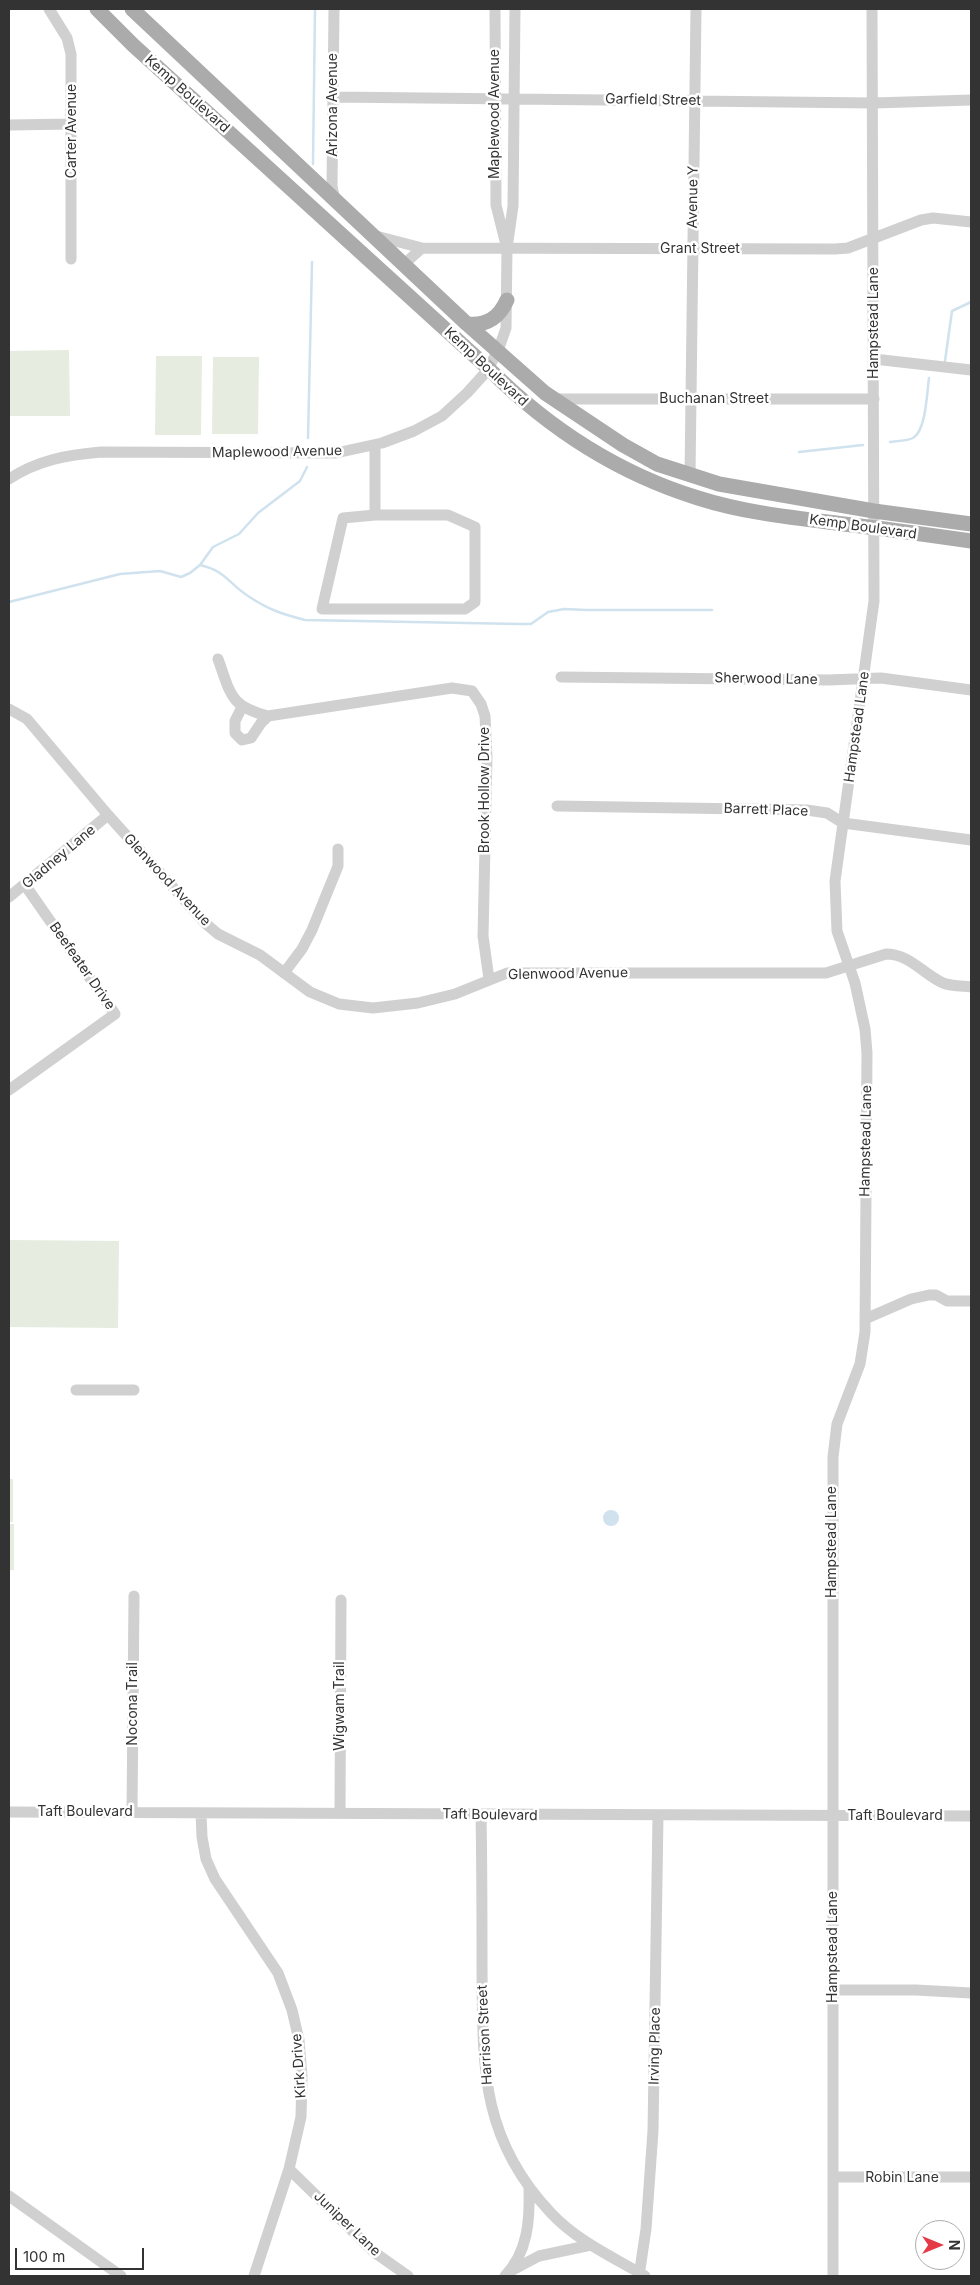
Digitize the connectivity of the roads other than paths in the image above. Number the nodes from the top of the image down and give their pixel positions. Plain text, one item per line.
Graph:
1 (49, 9) edge
2 (98, 9) edge
3 (132, 9) edge
4 (334, 9) edge
5 (495, 9) edge
6 (515, 9) edge
7 (696, 9) edge
8 (872, 9) edge
9 (193, 67) junction
10 (177, 85) junction
11 (334, 97) junction
12 (514, 98) junction
13 (495, 99) junction
14 (971, 100) edge
15 (695, 101) junction
16 (874, 102) junction
17 (72, 124) junction
18 (9, 125) edge
19 (334, 201) junction
20 (971, 222) edge
21 (368, 233) junction
22 (874, 237) junction
23 (422, 248) junction
24 (507, 248) junction
25 (692, 249) junction
26 (71, 259) dead end
27 (403, 265) junction
28 (390, 279) junction
29 (507, 300) junction
30 (467, 324) junction
31 (498, 351) junction
32 (874, 359) junction
33 (488, 368) junction
34 (971, 370) edge
35 (554, 399) junction
36 (689, 399) junction
37 (874, 399) junction
38 (375, 445) junction
39 (690, 475) junction
40 (9, 479) edge
41 (686, 494) junction
42 (874, 511) junction
43 (375, 515) junction
44 (971, 524) edge
45 (874, 527) junction
46 (971, 541) edge
47 (218, 659) dead end
48 (561, 677) dead end
49 (864, 679) junction
50 (971, 690) edge
51 (242, 708) junction
52 (9, 709) edge
53 (268, 716) junction
54 (557, 806) dead end
55 (108, 815) junction
56 (843, 823) junction
57 (971, 840) edge
58 (338, 849) dead end
59 (25, 885) junction
60 (9, 898) edge
61 (849, 966) junction
62 (284, 973) junction
63 (489, 979) junction
64 (971, 987) edge
65 (9, 1090) edge
66 (971, 1302) edge
67 (865, 1319) junction
68 (76, 1390) dead end
69 (134, 1390) dead end
70 (134, 1596) dead end
71 (341, 1600) dead end
72 (9, 1812) edge
73 (132, 1812) junction
74 (340, 1812) junction
75 (201, 1814) junction
76 (481, 1815) junction
77 (658, 1816) junction
78 (833, 1816) junction
79 (971, 1816) edge
80 (833, 1990) junction
81 (971, 1993) edge
82 (289, 2169) junction
83 (971, 2177) edge
84 (833, 2178) junction
85 (529, 2188) junction
86 (9, 2196) edge
87 (591, 2245) junction
88 (507, 2274) edge
89 (641, 2275) edge
90 (122, 2276) edge
91 (254, 2276) edge
92 (408, 2276) edge
93 (833, 2276) edge

1 - 17 street, Carter Avenue
2 - 10 main road, Kemp Boulevard
3 - 9 main road, Kemp Boulevard
4 - 11 street, Arizona Avenue
5 - 13 street, Maplewood Avenue
6 - 12 street, Maplewood Avenue
7 - 15 street, Avenue Y
8 - 16 street, Hampstead Lane
9 - 10 main road
9 - 19 main road, Kemp Boulevard
10 - 28 main road, Kemp Boulevard
11 - 13 street, Garfield Street
11 - 19 street, Arizona Avenue
12 - 13 street, Garfield Street
12 - 15 street, Garfield Street
12 - 24 street, Maplewood Avenue
13 - 24 street, Maplewood Avenue
14 - 16 street, Garfield Street
15 - 16 street, Garfield Street
15 - 25 street, Avenue Y
16 - 22 street, Hampstead Lane
17 - 18 street
17 - 26 street, Carter Avenue
19 - 21 main road, Kemp Boulevard
20 - 22 street, Grant Street
21 - 23 street, Grant Street
21 - 27 main road, Kemp Boulevard
22 - 25 street, Grant Street
22 - 32 street, Hampstead Lane
23 - 24 street, Grant Street
23 - 27 street
24 - 25 street, Grant Street
24 - 29 street, Maplewood Avenue
25 - 36 street, Avenue Y
27 - 28 main road
27 - 30 main road, Kemp Boulevard
28 - 33 main road, Kemp Boulevard
29 - 30 main road
29 - 31 street, Maplewood Avenue
30 - 31 main road, Kemp Boulevard
31 - 33 street, Maplewood Avenue
31 - 35 main road, Kemp Boulevard
32 - 34 street
32 - 37 street, Hampstead Lane
33 - 38 street, Maplewood Avenue
33 - 41 main road, Kemp Boulevard
35 - 36 street, Buchanan Street
35 - 39 main road, Kemp Boulevard
36 - 37 street, Buchanan Street
36 - 39 street, Avenue Y
37 - 42 street, Hampstead Lane
38 - 40 street, Maplewood Avenue
38 - 43 street
39 - 41 main road
39 - 42 main road, Kemp Boulevard
41 - 45 main road, Kemp Boulevard
42 - 44 main road, Kemp Boulevard
42 - 45 street, Hampstead Lane
43 - 43 street
45 - 46 main road, Kemp Boulevard
45 - 49 street, Hampstead Lane
47 - 51 street
48 - 49 street, Sherwood Lane
49 - 50 street, Sherwood Lane
49 - 56 street, Hampstead Lane
51 - 53 street, Brook Hollow Drive
51 - 53 street
52 - 55 street, Glenwood Avenue
53 - 63 street, Brook Hollow Drive
54 - 56 street, Barrett Place
55 - 59 street, Gladney Lane
55 - 62 street, Glenwood Avenue
56 - 57 street, Barrett Place
56 - 61 street, Hampstead Lane
58 - 62 street
59 - 60 street, Gladney Lane
59 - 65 street, Beefeater Drive
61 - 63 street, Glenwood Avenue
61 - 64 street, Glenwood Avenue
61 - 67 street, Hampstead Lane
62 - 63 street, Glenwood Avenue
66 - 67 street
67 - 78 street, Hampstead Lane
68 - 69 street
70 - 73 street, Nocona Trail
71 - 74 street, Wigwam Trail
72 - 73 street, Taft Boulevard
73 - 75 street, Taft Boulevard
74 - 75 street, Taft Boulevard
74 - 76 street, Taft Boulevard
75 - 82 street, Kirk Drive
76 - 77 street, Taft Boulevard
76 - 85 street, Harrison Street
77 - 78 street, Taft Boulevard
77 - 89 street, Irving Place
78 - 79 street, Taft Boulevard
78 - 80 street, Hampstead Lane
80 - 81 street
80 - 84 street, Hampstead Lane
82 - 91 street, Kirk Drive
82 - 92 street, Juniper Lane
83 - 84 street, Robin Lane
84 - 93 street, Hampstead Lane
85 - 87 street, Harrison Street
85 - 88 street
86 - 90 street
87 - 88 street
87 - 89 street, Harrison Street

